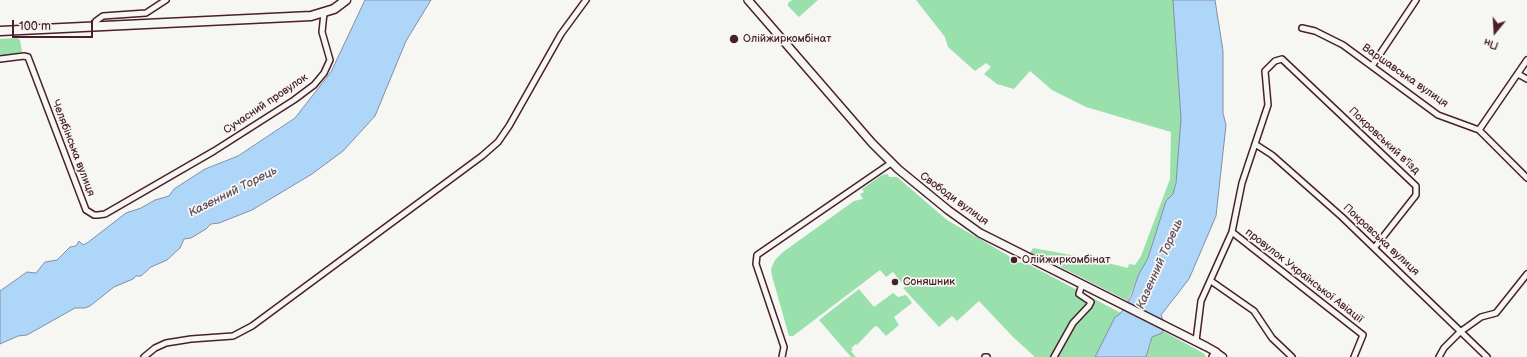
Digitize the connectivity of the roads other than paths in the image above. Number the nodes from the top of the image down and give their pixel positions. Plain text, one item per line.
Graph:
1 (166, 0) edge
2 (346, 0) edge
3 (586, 0) edge
4 (748, 0) edge
5 (1416, 0) edge
6 (324, 13) junction
7 (94, 26) junction
8 (1302, 28) dead end
9 (0, 31) edge
10 (0, 59) edge
11 (1527, 60) edge
12 (1372, 66) junction
13 (1518, 74) junction
14 (1527, 79) edge
15 (1479, 130) junction
16 (1255, 144) junction
17 (891, 163) junction
18 (1527, 178) edge
19 (161, 181) joint
20 (1232, 232) junction
21 (1375, 248) junction
22 (1527, 274) edge
23 (1211, 281) junction
24 (1082, 284) junction
25 (1460, 332) junction
26 (1196, 341) junction
27 (1214, 355) edge
28 (144, 357) edge
29 (782, 357) edge
30 (1054, 357) edge
31 (1223, 357) edge
32 (1292, 357) edge
33 (1354, 357) edge
34 (1439, 357) edge
35 (1487, 357) edge

1 - 7 street
2 - 6 main road
3 - 28 street
4 - 17 main road, Свободи вулиця
5 - 12 street
6 - 7 main road
6 - 19 street, Сучасний провулок
7 - 9 main road
8 - 12 street, Варшавська вулиця
10 - 19 street, Челябінська вулиця
11 - 13 street
12 - 15 street, Варшавська вулиця
13 - 14 street
13 - 15 street
15 - 18 street, Варшавська вулиця
16 - 20 street
16 - 21 street, Покровська вулиця
16 - 21 street, Покровський в'їзд
17 - 24 main road, Свободи вулиця
17 - 29 street
20 - 23 street
20 - 33 street, провулок Української Авіації
21 - 25 street, Покровська вулиця
22 - 25 street
23 - 26 street
23 - 32 street
24 - 26 main road, Свободи вулиця
24 - 30 street
25 - 34 street
25 - 35 street, Покровська вулиця
26 - 27 main road, Свободи вулиця
27 - 31 street, Свободи вулиця

